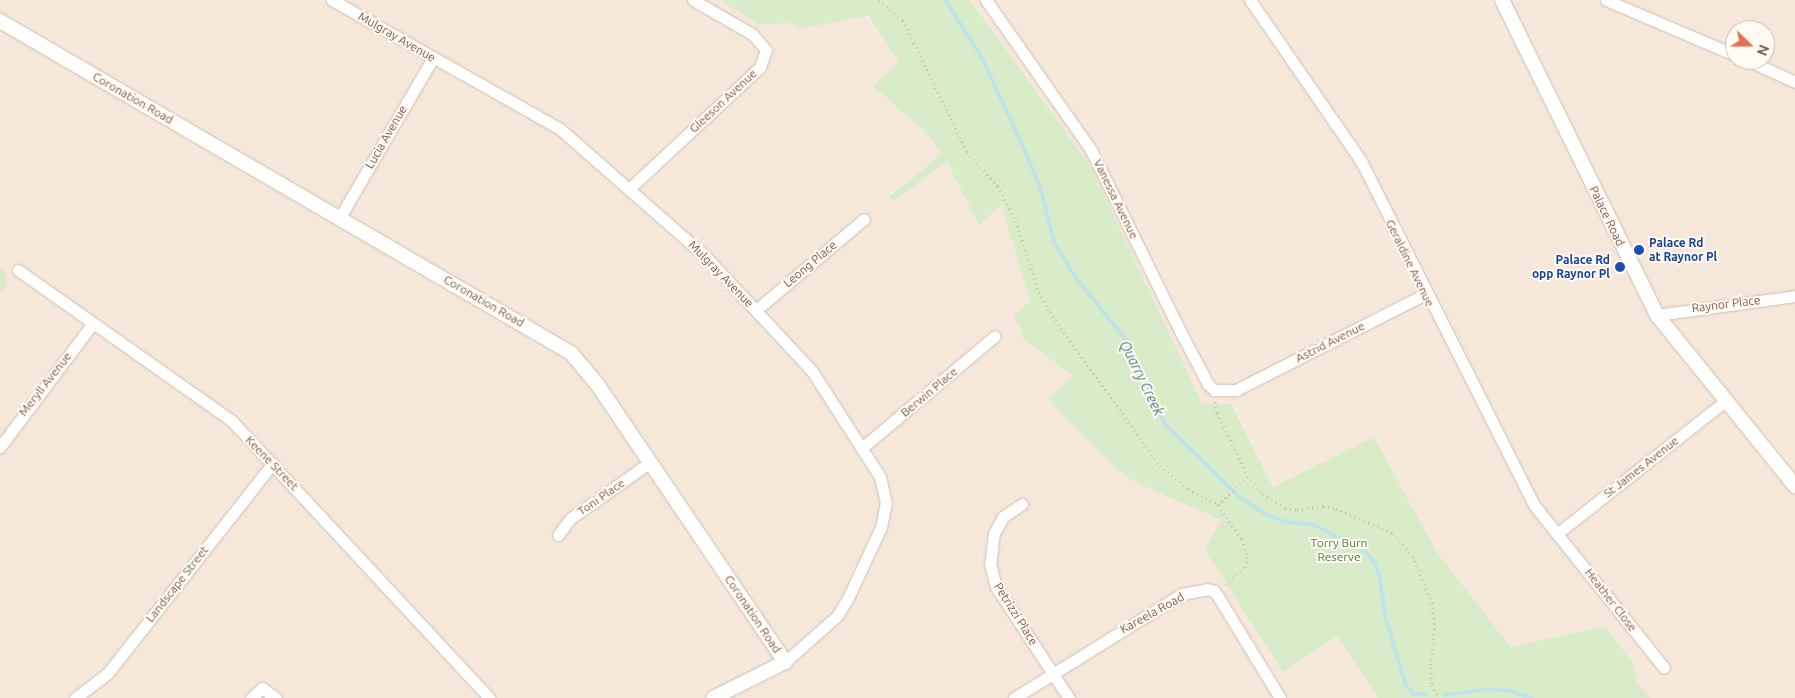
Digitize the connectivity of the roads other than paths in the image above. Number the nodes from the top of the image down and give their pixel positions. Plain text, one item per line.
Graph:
1 (332, 0) edge
2 (693, 0) edge
3 (986, 0) edge
4 (1250, 0) edge
5 (1502, 0) edge
6 (1606, 0) edge
7 (0, 21) edge
8 (1725, 51) edge
9 (433, 58) junction
10 (1769, 70) edge
11 (1795, 82) edge
12 (630, 188) junction
13 (340, 217) junction
14 (864, 219) dead end
15 (18, 270) dead end
16 (1425, 294) junction
17 (1795, 296) edge
18 (756, 310) junction
19 (1657, 315) junction
20 (93, 322) junction
21 (995, 336) dead end
22 (1236, 390) joint
23 (1724, 402) junction
24 (0, 447) edge
25 (863, 447) junction
26 (273, 463) junction
27 (650, 463) junction
28 (1795, 486) edge
29 (1022, 504) dead end
30 (1558, 533) junction
31 (558, 535) dead end
32 (785, 662) junction
33 (1664, 668) dead end
34 (1053, 672) junction
35 (75, 698) edge
36 (251, 698) edge
37 (276, 698) edge
38 (489, 698) edge
39 (713, 698) edge
40 (1014, 698) edge
41 (1069, 698) edge
42 (1280, 698) edge

1 - 9 street, Mulgray Avenue
2 - 12 street, Gleeson Avenue
3 - 22 street, Vanessa Avenue
4 - 16 street, Geraldine Avenue
5 - 19 street, Palace Road
6 - 8 street
7 - 13 street, Coronation Road
9 - 12 street, Mulgray Avenue
9 - 13 street, Lucia Avenue
10 - 11 street
12 - 18 street, Mulgray Avenue
13 - 27 street, Coronation Road
14 - 18 street, Leong Place
15 - 20 street, Keene Street
16 - 22 street, Astrid Avenue
16 - 30 street, Geraldine Avenue
17 - 19 street, Raynor Place
18 - 25 street, Mulgray Avenue
19 - 23 street, Palace Road
20 - 24 street, Meryll Avenue
20 - 26 street, Keene Street
21 - 25 street, Berwin Place
23 - 28 street, Palace Road
23 - 30 street, St James Avenue
25 - 32 street, Mulgray Avenue
26 - 35 street, Landscape Street
26 - 38 street, Keene Street
27 - 31 street, Toni Place
27 - 32 street, Coronation Road
29 - 34 street, Petrizzi Place
30 - 33 street, Heather Close
32 - 39 street, Coronation Road
34 - 40 street, Kareela Road
34 - 41 street, Petrizzi Place
34 - 42 street, Kareela Road
36 - 37 street

